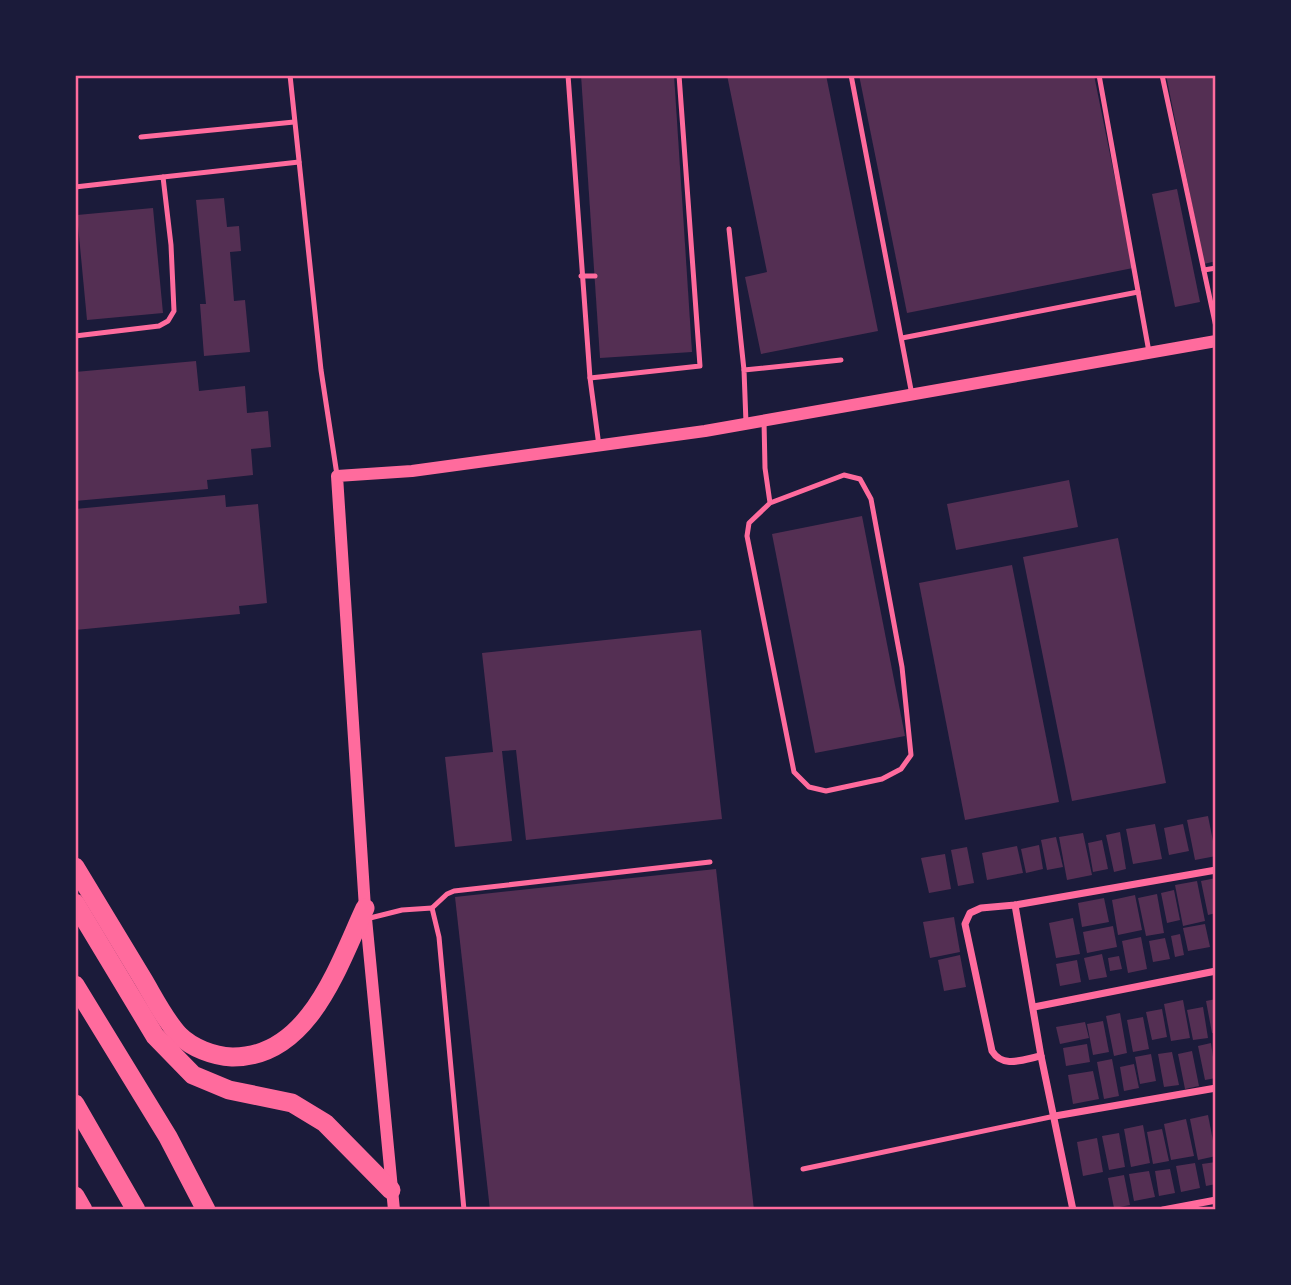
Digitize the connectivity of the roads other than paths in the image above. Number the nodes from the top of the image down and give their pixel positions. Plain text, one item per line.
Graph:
1 (290, 75) edge
2 (568, 75) edge
3 (679, 75) edge
4 (850, 75) edge
5 (1099, 75) edge
6 (1163, 75) edge
7 (294, 122) junction
8 (141, 137) dead end
9 (299, 162) junction
10 (163, 177) junction
11 (75, 187) edge
12 (729, 229) dead end
13 (1216, 268) edge
14 (687, 270) dead end
15 (694, 270) junction
16 (1204, 270) junction
17 (595, 275) dead end
18 (581, 276) junction
19 (1138, 292) junction
20 (1216, 327) edge
21 (75, 336) edge
22 (902, 338) junction
23 (1216, 341) edge
24 (1149, 352) junction
25 (841, 360) dead end
26 (744, 370) junction
27 (590, 378) junction
28 (912, 395) junction
29 (764, 421) junction
30 (746, 424) junction
31 (599, 446) junction
32 (337, 476) junction
33 (770, 503) junction
34 (710, 862) dead end
35 (75, 867) edge
36 (1216, 870) edge
37 (75, 903) edge
38 (1015, 905) junction
39 (432, 908) junction
40 (365, 914) junction
41 (1216, 971) edge
42 (75, 985) edge
43 (1034, 1007) junction
44 (1041, 1056) junction
45 (1216, 1088) edge
46 (79, 1111) edge
47 (1055, 1116) junction
48 (803, 1168) dead end
49 (75, 1196) edge
50 (392, 1200) edge
51 (1216, 1200) edge
52 (83, 1210) edge
53 (136, 1210) edge
54 (206, 1210) edge
55 (464, 1210) edge
56 (1073, 1210) edge
57 (1163, 1210) edge

1 - 7 lane
2 - 18 lane
3 - 15 lane
4 - 22 lane
5 - 19 lane
6 - 16 lane
7 - 8 lane
7 - 9 lane
9 - 10 lane
9 - 32 lane
10 - 11 lane
10 - 21 lane
12 - 26 lane
13 - 16 lane
14 - 15 lane
15 - 27 lane
16 - 20 lane
17 - 18 lane
18 - 27 lane
19 - 22 lane
19 - 24 lane
22 - 28 lane
23 - 24 street
24 - 28 street
25 - 26 lane
26 - 30 lane
27 - 31 lane
28 - 29 street
29 - 30 street
29 - 33 lane
30 - 31 street
31 - 32 street
32 - 40 street
33 - 33 lane
34 - 39 lane
35 - 40 highway
36 - 38 street
37 - 50 highway
38 - 43 street
38 - 44 street
39 - 40 lane
39 - 55 lane
40 - 50 street
41 - 43 street
42 - 54 highway
43 - 44 street
44 - 47 street
45 - 47 street
46 - 53 highway
47 - 48 lane
47 - 56 street
49 - 52 highway
51 - 57 street

